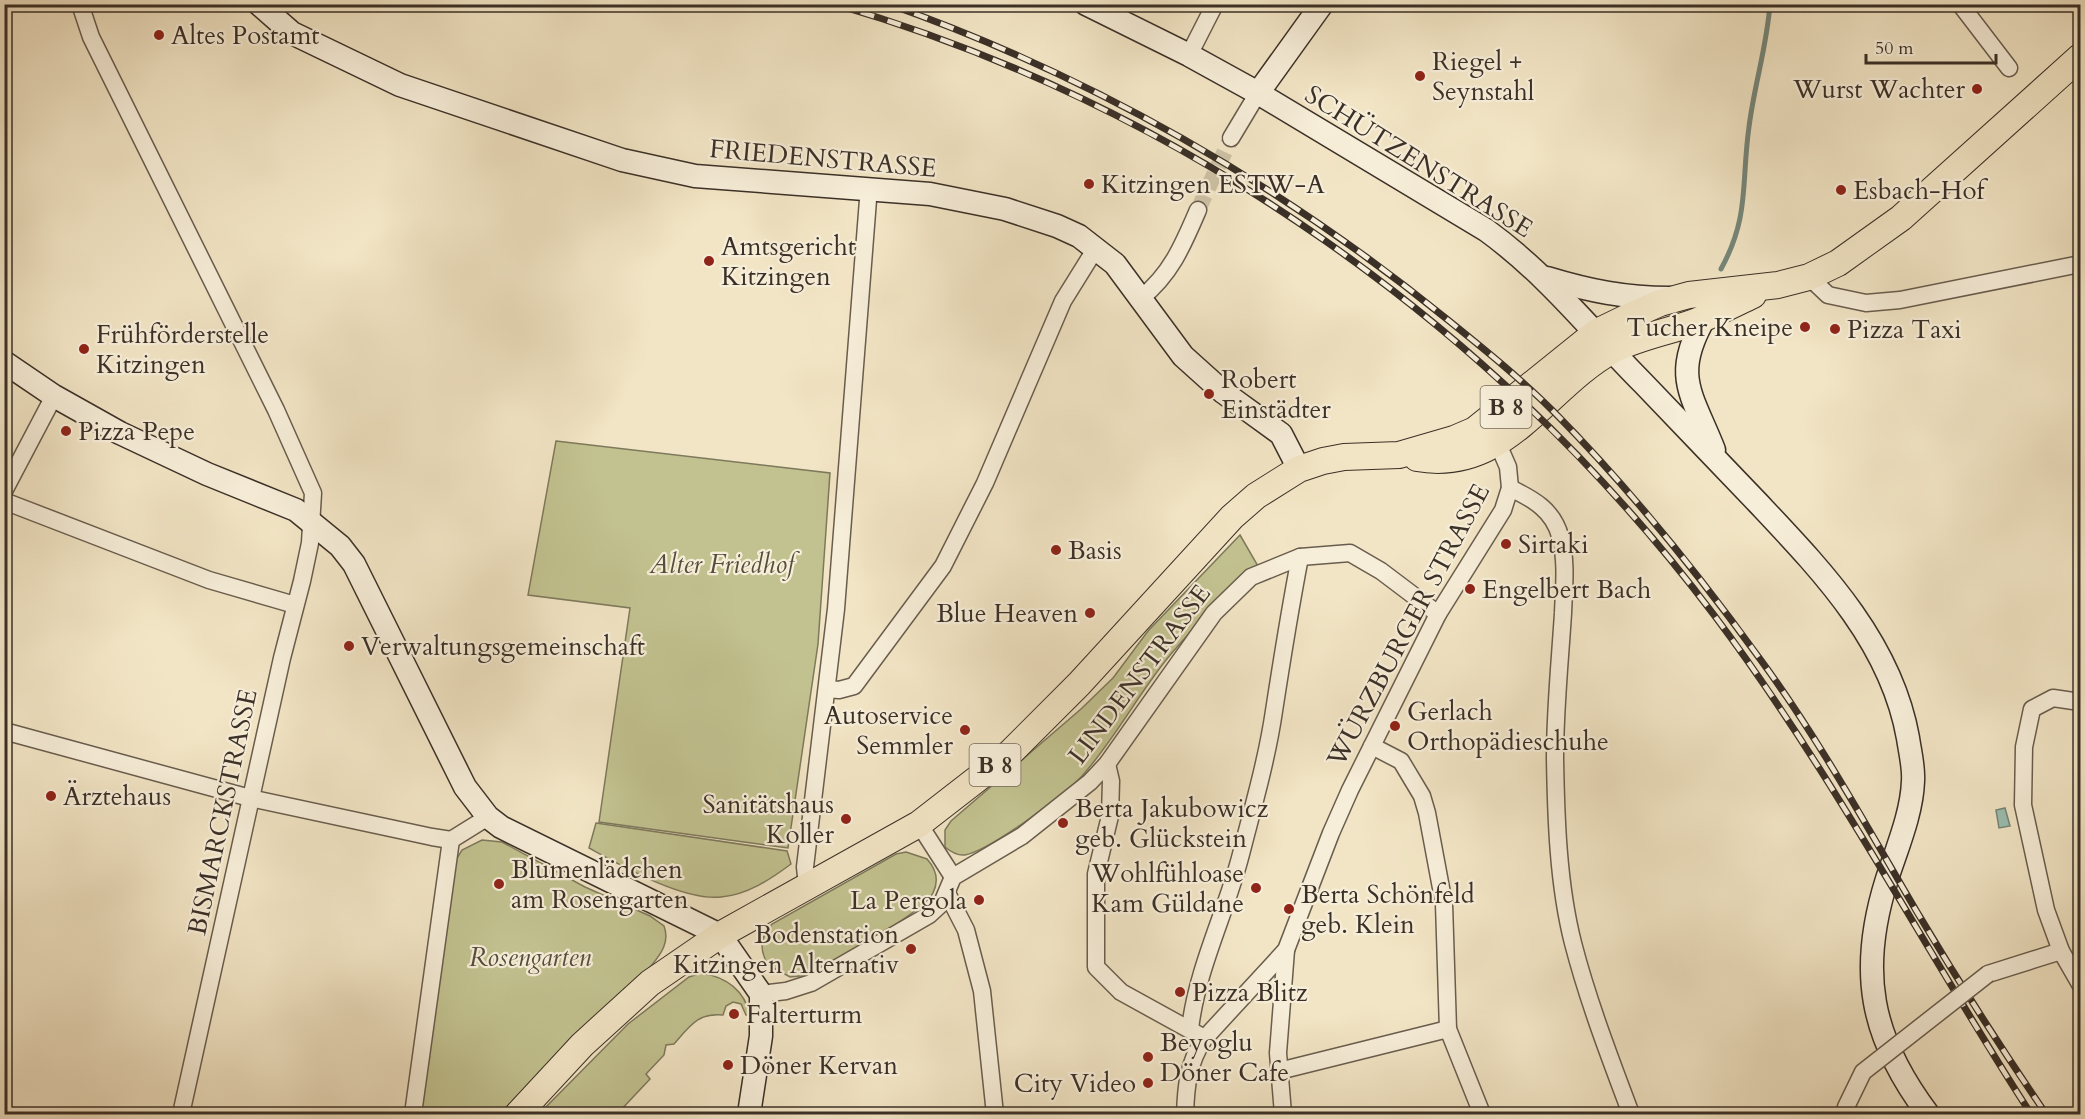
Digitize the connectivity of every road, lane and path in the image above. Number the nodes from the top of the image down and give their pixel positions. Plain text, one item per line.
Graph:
1 (80, 4) edge
2 (1086, 4) edge
3 (1215, 4) edge
4 (1322, 4) edge
5 (1960, 4) edge
6 (262, 8) edge
7 (1189, 55) junction
8 (2080, 57) edge
9 (2009, 68) dead end
10 (1258, 93) junction
11 (1231, 138) tunnel mouth
12 (869, 187) junction
13 (1198, 210) tunnel mouth
14 (1096, 248) junction
15 (2080, 264) edge
16 (1809, 276) junction
17 (1545, 278) junction
18 (1767, 288) junction
19 (1141, 298) junction
20 (1676, 298) junction
21 (1705, 317) junction
22 (1605, 341) junction
23 (4, 362) edge
24 (54, 396) junction
25 (1498, 444) junction
26 (1399, 455) junction
27 (1718, 460) junction
28 (1299, 469) junction
29 (1510, 488) junction
30 (4, 491) edge
31 (4, 501) edge
32 (312, 521) junction
33 (1300, 557) junction
34 (295, 605) junction
35 (1438, 614) junction
36 (827, 689) junction
37 (2080, 702) edge
38 (4, 730) edge
39 (1372, 746) junction
40 (1107, 764) junction
41 (250, 798) junction
42 (488, 818) junction
43 (919, 824) junction
44 (452, 840) junction
45 (950, 885) junction
46 (807, 886) junction
47 (720, 935) junction
48 (1286, 950) junction
49 (2061, 951) junction
50 (2080, 984) edge
51 (761, 994) junction
52 (1448, 1029) junction
53 (1197, 1034) junction
54 (1279, 1071) junction
55 (181, 1114) edge
56 (413, 1114) edge
57 (518, 1114) edge
58 (749, 1114) edge
59 (995, 1114) edge
60 (1185, 1114) edge
61 (1283, 1114) edge
62 (1482, 1114) edge
63 (1632, 1114) edge
64 (1846, 1114) edge
65 (1928, 1114) edge

1 - 32 street, BISMARCKSTRASSE
2 - 7 street, SCHÜTZENSTRASSE
3 - 7 street
4 - 10 street
5 - 9 street
6 - 12 street, FRIEDENSTRASSE
7 - 10 street, SCHÜTZENSTRASSE
8 - 16 main road, B 8
10 - 11 street
10 - 17 street, SCHÜTZENSTRASSE
12 - 14 street, FRIEDENSTRASSE
12 - 36 street
13 - 19 street
14 - 19 street, FRIEDENSTRASSE
14 - 36 street
15 - 16 street
16 - 18 main road, B 8
17 - 20 street
17 - 22 street, SCHÜTZENSTRASSE
18 - 20 main road, B 8
18 - 21 main road, B 8
19 - 28 street, FRIEDENSTRASSE
20 - 22 main road, B 8
21 - 22 main road, B 8
21 - 27 street
22 - 25 main road, B 8
22 - 26 main road, B 8
22 - 27 street, SCHÜTZENSTRASSE
23 - 24 street
24 - 30 street
24 - 32 street
25 - 26 main road, B 8
25 - 29 street, WÜRZBURGER STRASSE
26 - 28 main road, B 8
27 - 65 street, SCHÜTZENSTRASSE
28 - 43 main road, B 8
29 - 35 street, WÜRZBURGER STRASSE
29 - 63 street
31 - 34 street
32 - 34 street, BISMARCKSTRASSE
32 - 42 street
33 - 35 street, LINDENSTRASSE
33 - 40 street, LINDENSTRASSE
33 - 53 street
34 - 41 street, BISMARCKSTRASSE
35 - 39 street, WÜRZBURGER STRASSE
36 - 46 street
37 - 49 street
38 - 41 street
39 - 48 street, WÜRZBURGER STRASSE
39 - 52 street
40 - 45 street, LINDENSTRASSE
40 - 53 street
41 - 44 street
41 - 55 street, BISMARCKSTRASSE
42 - 44 street
42 - 47 street
43 - 45 street
43 - 46 main road, B 8
44 - 56 street
45 - 51 street, LINDENSTRASSE
45 - 59 street
46 - 47 main road, B 8
47 - 51 street
47 - 57 main road
48 - 53 street, WÜRZBURGER STRASSE
48 - 54 street
49 - 50 street
49 - 64 street, bridge
51 - 58 street
52 - 54 street
52 - 62 street
53 - 60 street
54 - 61 street

